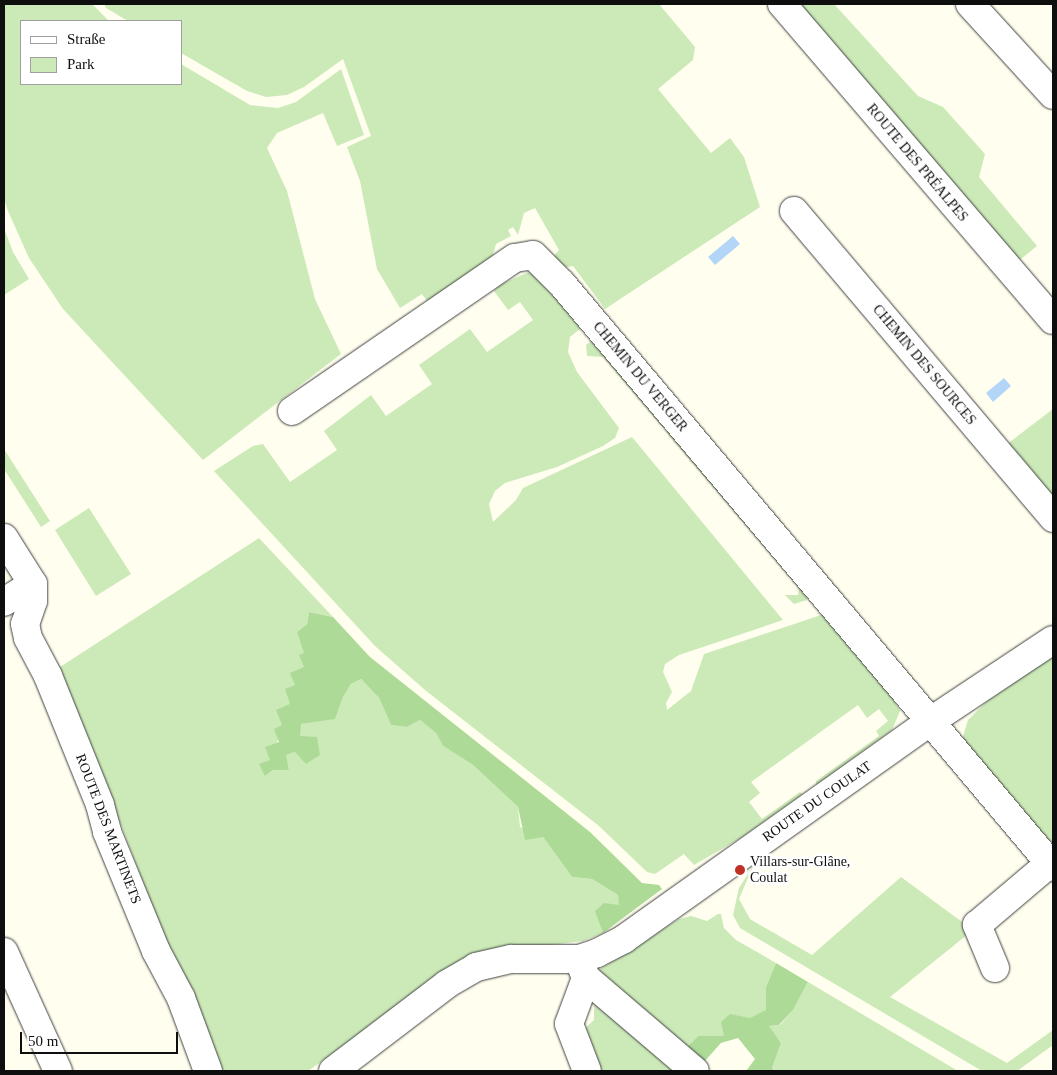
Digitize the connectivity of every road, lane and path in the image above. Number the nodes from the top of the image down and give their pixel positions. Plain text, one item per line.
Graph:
1 (782, 4) edge
2 (970, 4) edge
3 (1053, 95) edge
4 (794, 211) dead end
5 (1053, 320) edge
6 (292, 411) dead end
7 (1053, 518) edge
8 (4, 538) edge
9 (33, 584) junction
10 (4, 602) edge
11 (1053, 640) edge
12 (931, 721) junction
13 (1051, 865) edge
14 (4, 952) edge
15 (995, 968) dead end
16 (583, 969) junction
17 (348, 1067) edge
18 (58, 1071) edge
19 (208, 1071) edge
20 (587, 1071) edge
21 (695, 1071) edge

1 - 5 street, ROUTE DES PRÉALPES
2 - 3 street
4 - 7 street, CHEMIN DES SOURCES
6 - 12 street, CHEMIN DU VERGER
8 - 9 street
9 - 10 street
9 - 19 street, ROUTE DES MARTINETS
11 - 12 street, ROUTE DU COULAT
12 - 13 street
12 - 16 street, ROUTE DU COULAT
13 - 15 street
14 - 18 street
16 - 17 street, ROUTE DU COULAT
16 - 20 street
16 - 21 street

